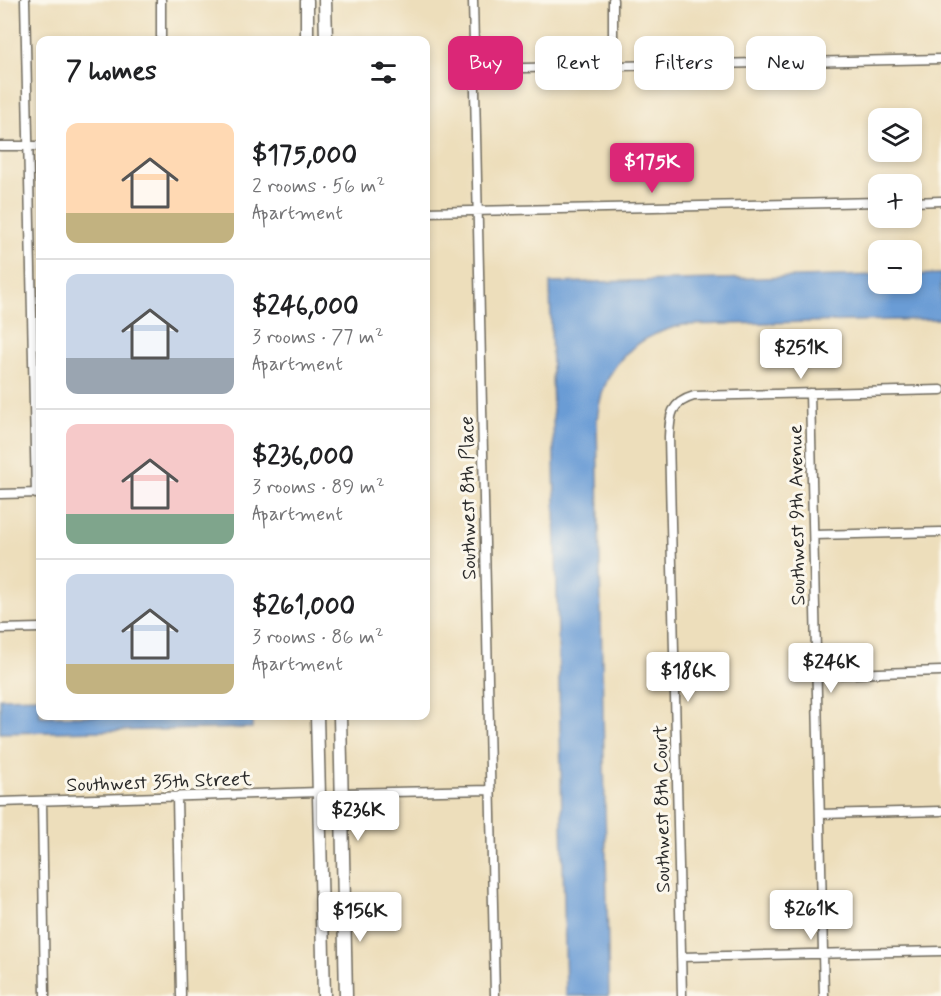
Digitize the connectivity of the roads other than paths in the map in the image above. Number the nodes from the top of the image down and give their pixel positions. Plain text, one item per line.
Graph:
1 (25, 0) edge
2 (160, 0) edge
3 (306, 0) edge
4 (325, 0) edge
5 (473, 0) edge
6 (613, 0) edge
7 (161, 36) edge
8 (307, 36) edge
9 (326, 36) edge
10 (474, 36) edge
11 (613, 36) edge
12 (941, 59) edge
13 (622, 67) edge
14 (475, 90) edge
15 (0, 146) edge
16 (28, 146) junction
17 (36, 146) edge
18 (941, 201) edge
19 (868, 202) edge
20 (922, 202) edge
21 (478, 211) junction
22 (430, 212) edge
23 (941, 390) edge
24 (810, 393) junction
25 (36, 424) edge
26 (36, 493) edge
27 (0, 494) edge
28 (941, 532) edge
29 (814, 535) junction
30 (36, 628) edge
31 (0, 629) edge
32 (941, 672) edge
33 (817, 675) junction
34 (317, 720) edge
35 (340, 720) edge
36 (491, 790) junction
37 (319, 792) junction
38 (342, 793) junction
39 (177, 797) junction
40 (42, 801) junction
41 (0, 802) edge
42 (941, 811) edge
43 (820, 814) junction
44 (941, 951) edge
45 (823, 954) junction
46 (681, 957) junction
47 (45, 996) edge
48 (181, 996) edge
49 (324, 996) edge
50 (346, 996) edge
51 (495, 996) edge
52 (682, 996) edge
53 (824, 996) edge

1 - 16 street
2 - 7 street
3 - 8 street
4 - 9 street
5 - 10 street, Southwest 8th Place
6 - 11 street
12 - 13 street
14 - 21 street, Southwest 8th Place
15 - 16 street
16 - 17 street
16 - 25 street
18 - 20 street
19 - 21 street
21 - 22 street
21 - 36 street, Southwest 8th Place
23 - 24 street
24 - 29 street, Southwest 9th Avenue
24 - 46 street, Southwest 8th Court
26 - 27 street
28 - 29 street
29 - 33 street, Southwest 9th Avenue
30 - 31 street
32 - 33 street
33 - 43 street, Southwest 9th Avenue
34 - 37 street
35 - 38 street
36 - 38 street
36 - 51 street, Southwest 8th Place
37 - 38 street
37 - 39 street, Southwest 35th Street
37 - 49 street
38 - 50 street
39 - 40 street, Southwest 35th Street
39 - 48 street
40 - 41 street, Southwest 35th Street
40 - 47 street
42 - 43 street
43 - 45 street, Southwest 9th Avenue
44 - 45 street
45 - 46 street
45 - 53 street, Southwest 9th Avenue
46 - 52 street, Southwest 8th Court

